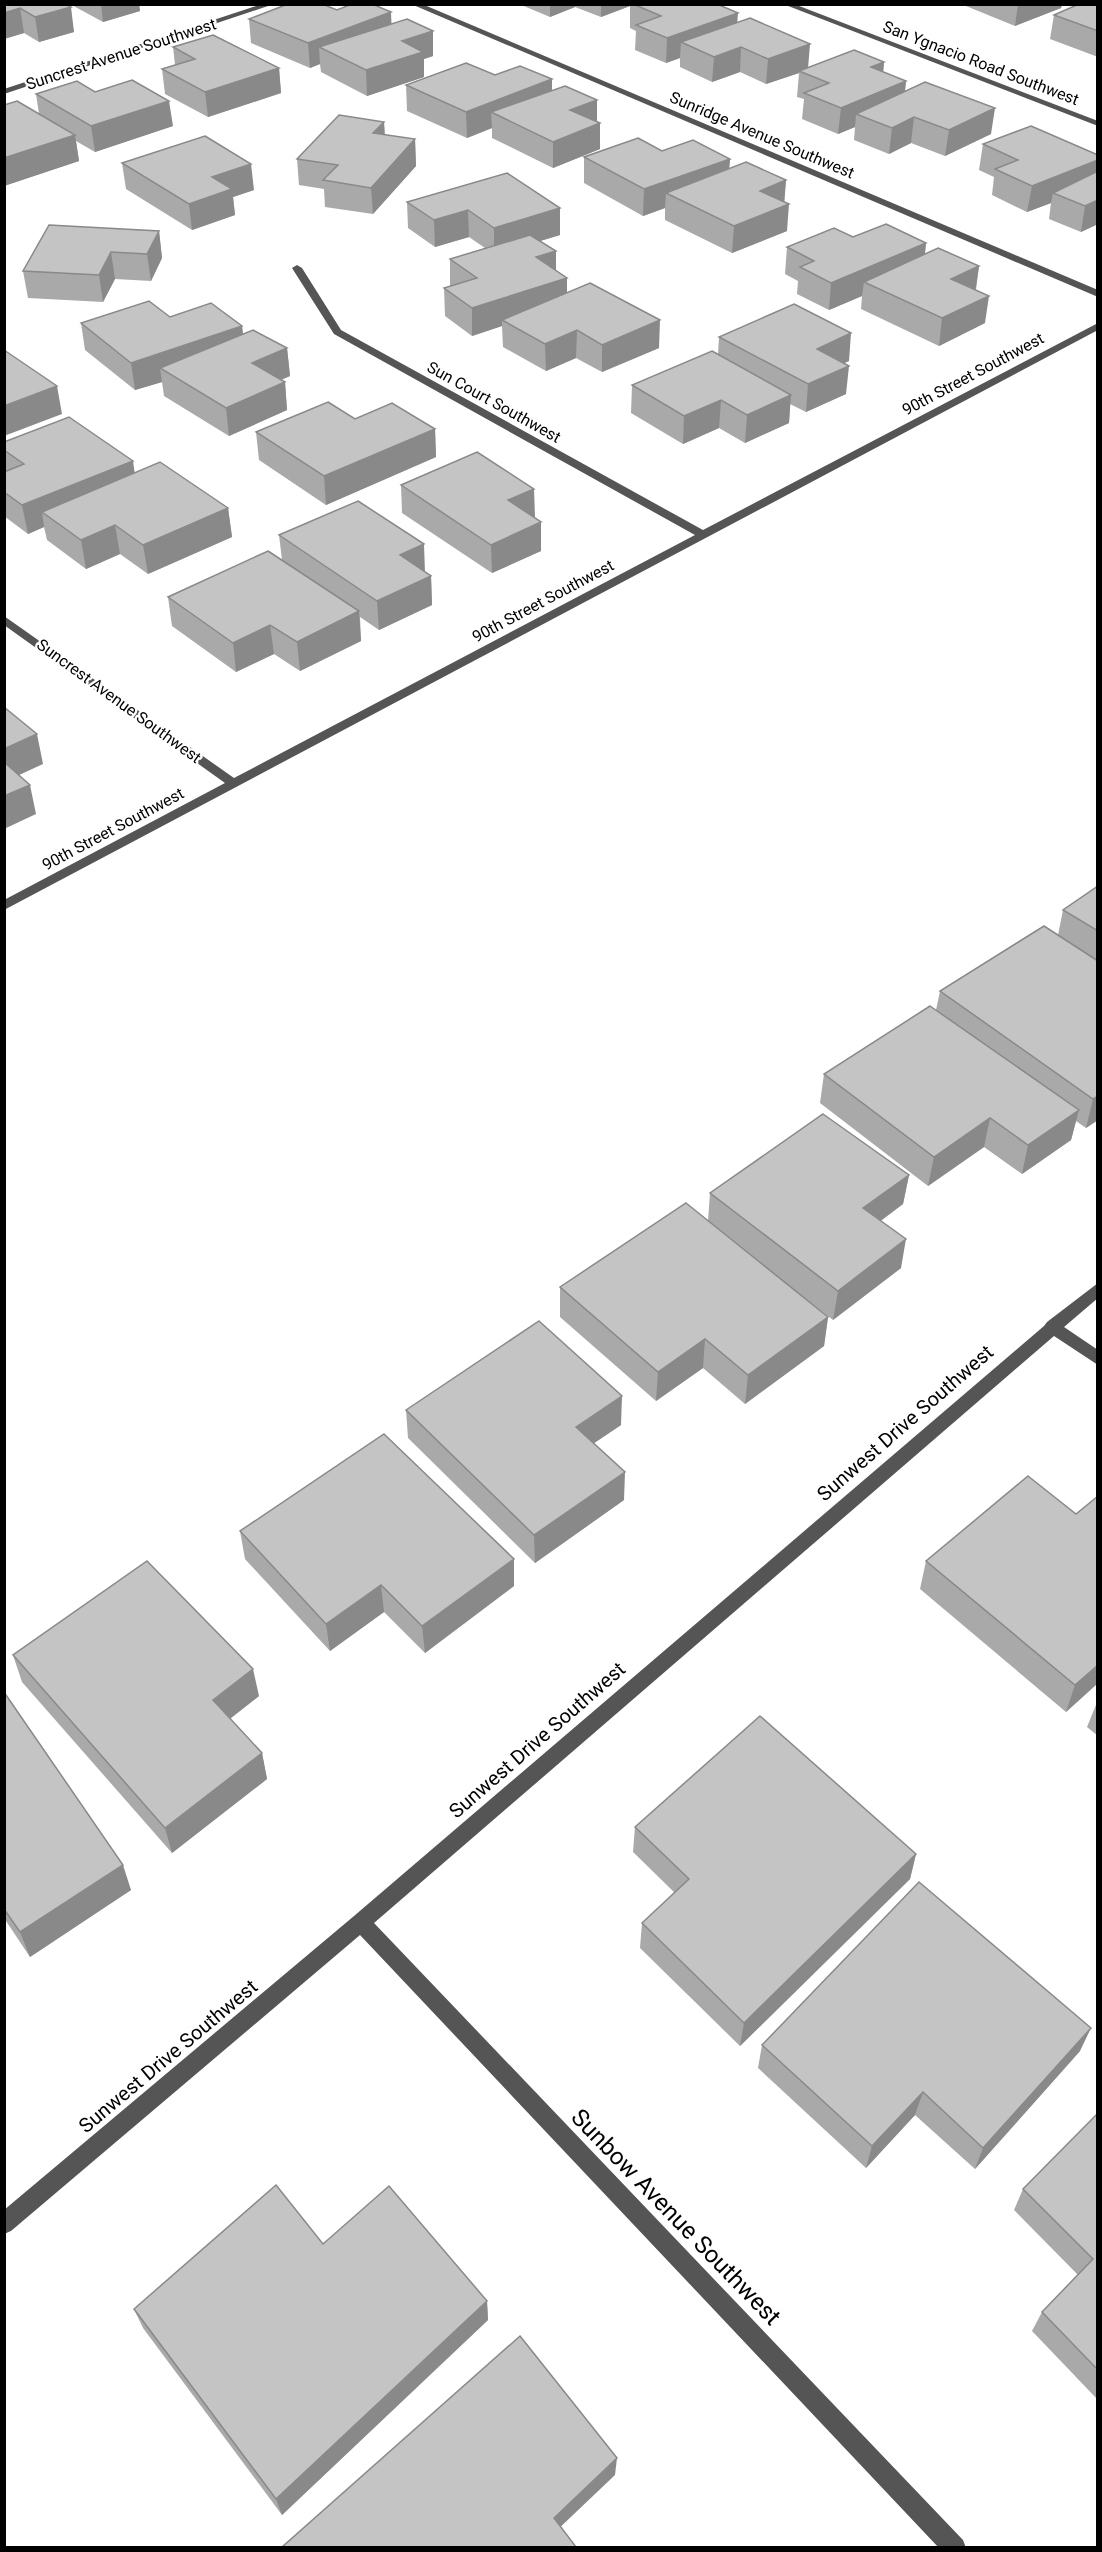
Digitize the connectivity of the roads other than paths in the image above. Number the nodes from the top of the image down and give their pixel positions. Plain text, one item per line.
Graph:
1 (271, 4) edge
2 (414, 4) edge
3 (786, 4) edge
4 (4, 92) edge
5 (1098, 124) edge
6 (297, 268) dead end
7 (1098, 294) edge
8 (1098, 326) edge
9 (704, 535) junction
10 (4, 619) edge
11 (233, 783) junction
12 (4, 906) edge
13 (1098, 1288) edge
14 (1052, 1326) junction
15 (1098, 1359) edge
16 (361, 1922) junction
17 (4, 2224) edge
18 (955, 2547) edge

1 - 4 street, Suncrest Avenue Southwest
2 - 7 street, Sunridge Avenue Southwest
3 - 5 street, San Ygnacio Road Southwest
6 - 9 street, Sun Court Southwest
8 - 9 street, 90th Street Southwest
9 - 11 street, 90th Street Southwest
10 - 11 street, Suncrest Avenue Southwest
11 - 12 street, 90th Street Southwest
13 - 14 street, Sunwest Drive Southwest
14 - 15 street
14 - 16 street, Sunwest Drive Southwest
16 - 17 street, Sunwest Drive Southwest
16 - 18 street, Sunbow Avenue Southwest

